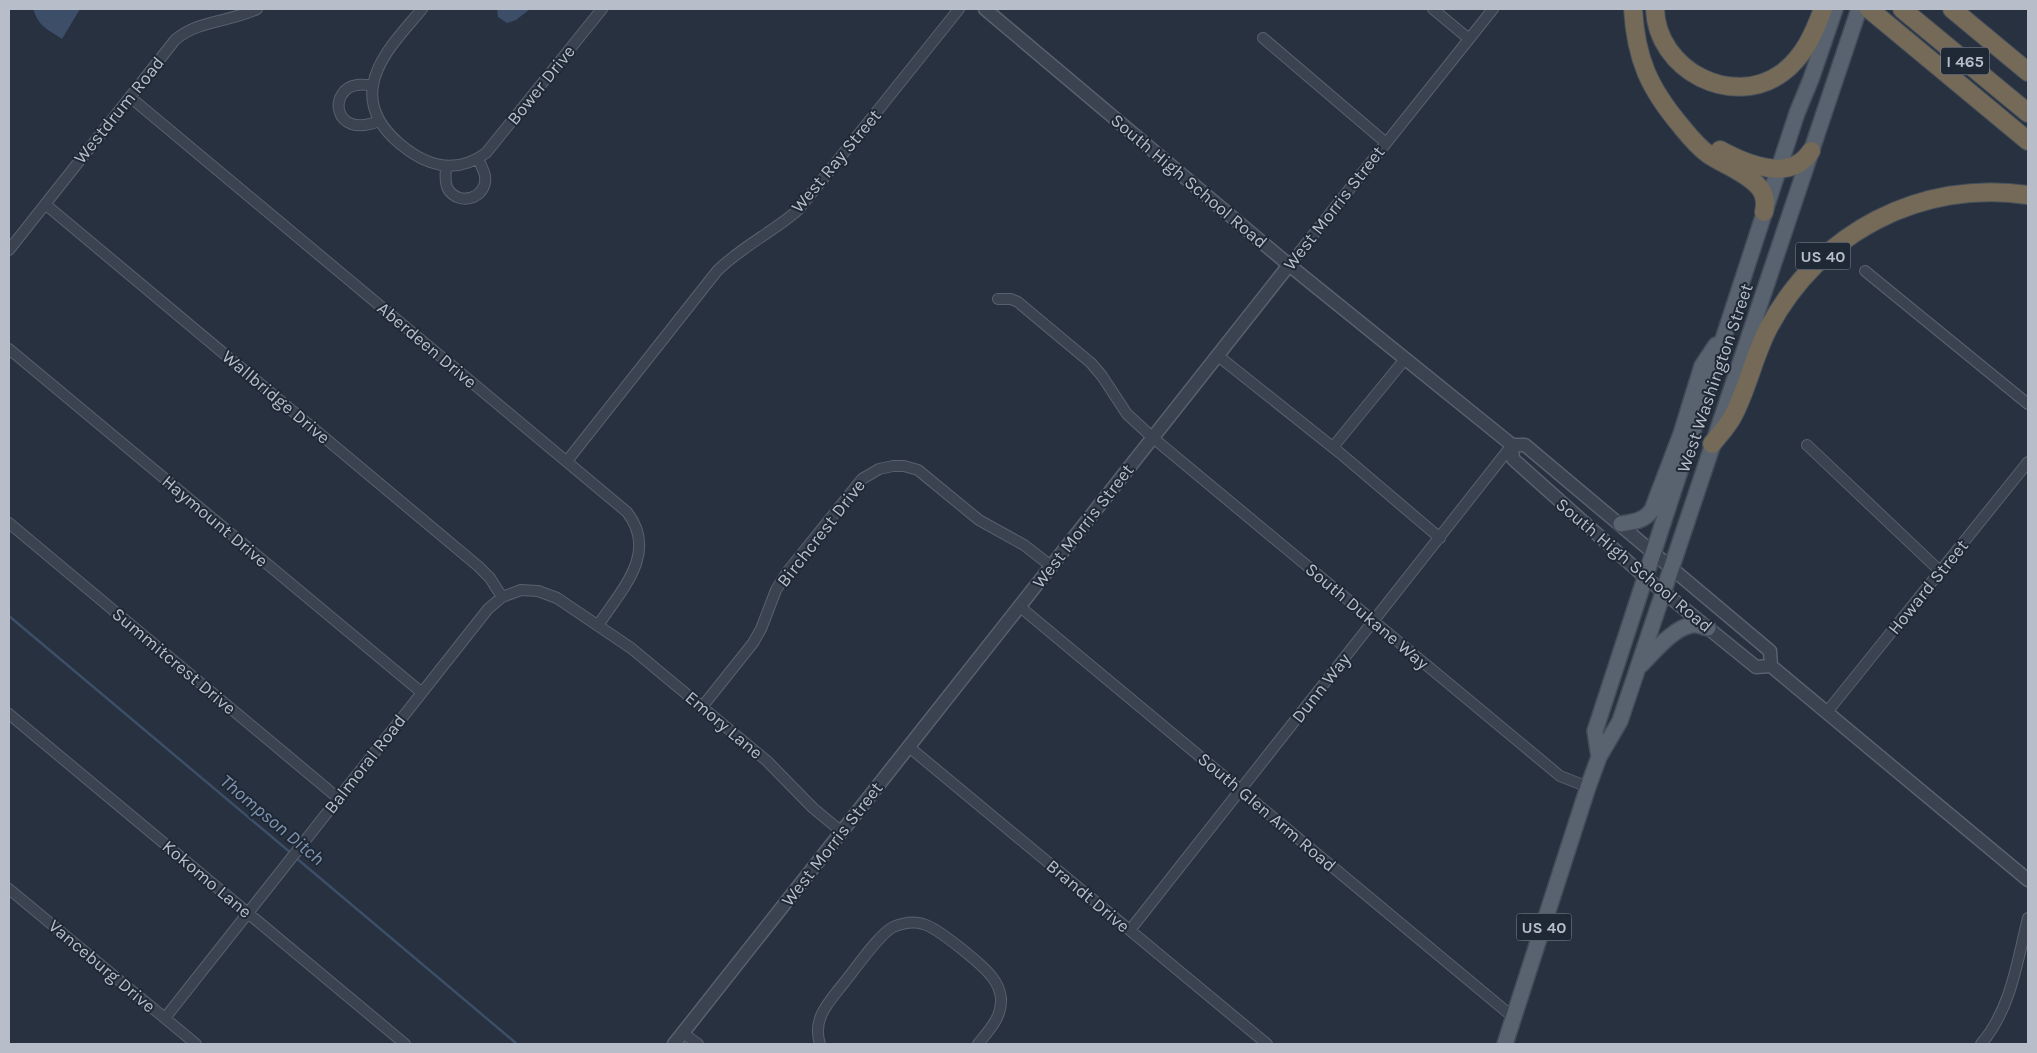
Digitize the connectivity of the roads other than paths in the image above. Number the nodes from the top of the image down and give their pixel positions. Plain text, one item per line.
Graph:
1 (257, 9) edge
2 (422, 9) edge
3 (602, 9) edge
4 (959, 9) edge
5 (985, 9) edge
6 (1432, 9) edge
7 (1493, 9) edge
8 (1633, 9) edge
9 (1655, 9) edge
10 (1822, 9) edge
11 (1835, 9) edge
12 (1859, 9) edge
13 (1902, 9) edge
14 (1952, 9) edge
15 (1875, 14) edge
16 (1262, 38) dead end
17 (1469, 39) junction
18 (2028, 72) edge
19 (373, 86) junction
20 (130, 97) junction
21 (2028, 113) edge
22 (379, 121) junction
23 (1681, 126) junction
24 (2028, 141) edge
25 (1386, 142) junction
26 (1811, 152) junction
27 (478, 158) junction
28 (446, 166) junction
29 (1779, 169) junction
30 (2028, 195) edge
31 (45, 204) junction
32 (1764, 212) junction
33 (9, 250) edge
34 (1289, 265) junction
35 (1865, 271) dead end
36 (998, 299) dead end
37 (1729, 324) junction
38 (9, 349) edge
39 (1217, 355) junction
40 (1405, 359) junction
41 (2028, 404) edge
42 (1152, 437) junction
43 (1712, 444) junction
44 (1512, 445) junction
45 (1807, 445) dead end
46 (1333, 447) junction
47 (567, 462) junction
48 (2028, 462) edge
49 (9, 524) edge
50 (1621, 524) junction
51 (1440, 538) junction
52 (1654, 552) junction
53 (1051, 566) junction
54 (1671, 567) junction
55 (1940, 571) junction
56 (1645, 577) junction
57 (1663, 592) junction
58 (502, 597) junction
59 (1020, 606) junction
60 (1374, 621) junction
61 (599, 624) junction
62 (1708, 628) junction
63 (1771, 666) junction
64 (1638, 668) junction
65 (421, 692) junction
66 (702, 707) junction
67 (1827, 712) junction
68 (9, 714) edge
69 (909, 747) junction
70 (1599, 757) junction
71 (1588, 787) junction
72 (1241, 790) junction
73 (338, 798) junction
74 (842, 832) junction
75 (2028, 880) edge
76 (9, 889) edge
77 (247, 913) junction
78 (2028, 918) edge
79 (1130, 930) junction
80 (1513, 1017) junction
81 (164, 1018) junction
82 (683, 1033) junction
83 (196, 1044) edge
84 (405, 1044) edge
85 (674, 1044) edge
86 (698, 1044) edge
87 (820, 1044) edge
88 (978, 1044) edge
89 (1267, 1044) edge
90 (1504, 1044) edge
91 (1982, 1044) edge

1 - 20 street, Westdrum Road
2 - 19 street
3 - 27 street, Bower Drive
4 - 47 street, West Ray Street
5 - 34 street, South High School Road
6 - 17 street
7 - 17 street, West Morris Street
8 - 23 highway
9 - 10 highway
11 - 29 main road, West Washington Street / US 40
12 - 26 main road, West Washington Street
13 - 21 highway, I 465
14 - 18 highway, I 465
15 - 24 highway
16 - 25 street
17 - 25 street, West Morris Street
19 - 22 street
19 - 22 street
20 - 31 street, Westdrum Road
20 - 47 street, Aberdeen Drive
22 - 28 street, Bower Drive
23 - 29 highway
23 - 32 highway
25 - 34 street, West Morris Street
26 - 29 highway
26 - 43 main road, West Washington Street
27 - 28 street, Bower Drive
27 - 28 street
29 - 32 main road, West Washington Street / US 40
30 - 43 highway, US 40
31 - 33 street, Westdrum Road
31 - 58 street, Wallbridge Drive
32 - 37 main road, West Washington Street / US 40
34 - 39 street, West Morris Street
34 - 40 street, South High School Road
35 - 41 street
36 - 42 street, South Dukane Way
37 - 50 main road
37 - 52 main road, West Washington Street / US 40
38 - 65 street, Haymount Drive
39 - 42 street, West Morris Street
39 - 46 street
40 - 44 street, South High School Road
40 - 46 street
42 - 53 street, West Morris Street
42 - 60 street, South Dukane Way
43 - 54 main road, West Washington Street
44 - 50 street, South High School Road
44 - 51 street, Dunn Way
44 - 56 street, South High School Road
45 - 55 street
46 - 51 street
47 - 61 street, Aberdeen Drive
48 - 55 street, Howard Street
49 - 73 street, Summitcrest Drive
50 - 52 street, South High School Road
51 - 60 street, Dunn Way
52 - 54 street, South High School Road
52 - 56 main road, West Washington Street / US 40
53 - 59 street, West Morris Street
53 - 66 street, Birchcrest Drive
54 - 57 main road, West Washington Street
54 - 63 street, South High School Road
55 - 67 street, Howard Street
56 - 57 street, South High School Road
56 - 70 main road, West Washington Street / US 40
57 - 62 street, South High School Road
57 - 64 main road, West Washington Street
58 - 61 street, Balmoral Road
58 - 65 street, Balmoral Road
59 - 69 street, West Morris Street
59 - 72 street, South Glen Arm Road
60 - 71 street, South Dukane Way
60 - 72 street, Dunn Way
61 - 66 street, Emory Lane
62 - 63 street, South High School Road
62 - 64 main road
63 - 67 street, South High School Road
64 - 70 main road, West Washington Street
65 - 73 street, Balmoral Road
66 - 74 street, Emory Lane
67 - 75 street, South High School Road
68 - 77 street, Kokomo Lane
69 - 74 street, West Morris Street
69 - 79 street, Brandt Drive
70 - 71 main road, West Washington Street / US 40
71 - 80 main road, West Washington Street / US 40
72 - 79 street, Dunn Way
72 - 80 street, South Glen Arm Road
73 - 77 street, Balmoral Road
74 - 82 street, West Morris Street
76 - 81 street, Vanceburg Drive
77 - 81 street, Balmoral Road
77 - 84 street, Kokomo Lane
78 - 91 street
79 - 89 street, Brandt Drive
80 - 90 main road, West Washington Street / US 40
81 - 83 street, Vanceburg Drive
82 - 85 street, West Morris Street
82 - 86 street
87 - 88 street

